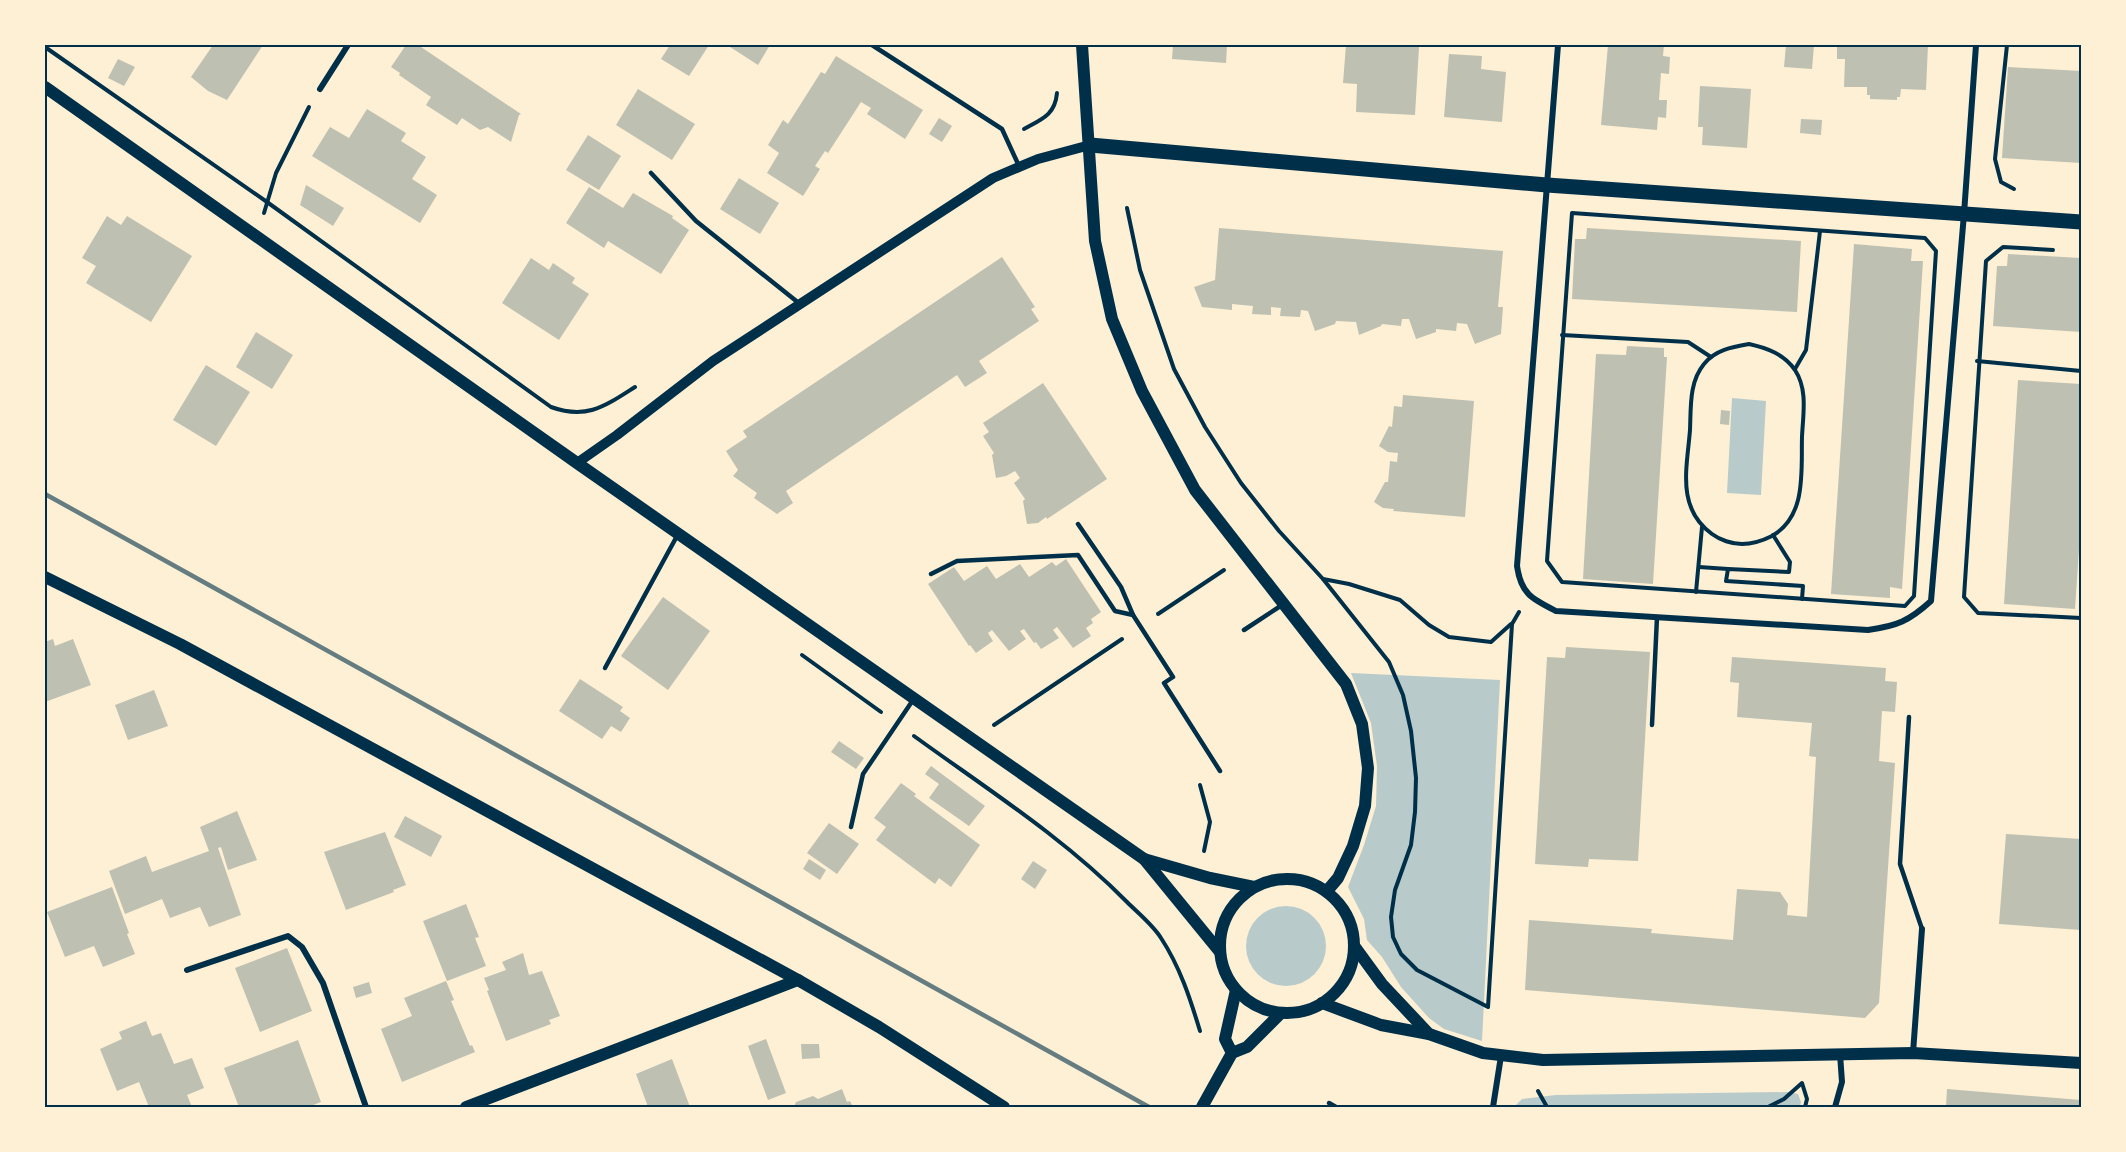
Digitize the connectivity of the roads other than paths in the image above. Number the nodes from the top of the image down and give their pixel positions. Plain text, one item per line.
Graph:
1 (348, 45) edge
2 (872, 45) edge
3 (1082, 45) edge
4 (1558, 45) edge
5 (1976, 45) edge
6 (45, 87) edge
7 (320, 89) road end
8 (1090, 145) junction
9 (1020, 166) junction
10 (651, 173) dead end
11 (1547, 185) junction
12 (1964, 214) junction
13 (2081, 222) edge
14 (800, 304) junction
15 (577, 463) junction
16 (1078, 524) dead end
17 (678, 534) junction
18 (931, 574) dead end
19 (45, 577) edge
20 (1284, 604) junction
21 (1133, 615) junction
22 (1657, 617) junction
23 (1244, 630) dead end
24 (605, 668) dead end
25 (914, 697) junction
26 (1909, 717) dead end
27 (1652, 725) dead end
28 (1220, 771) dead end
29 (851, 827) dead end
30 (1144, 859) junction
31 (1254, 887) junction
32 (1327, 891) junction
33 (1922, 929) joint
34 (1355, 946) junction
35 (1220, 952) junction
36 (187, 970) dead end
37 (798, 980) junction
38 (1236, 990) junction
39 (1322, 1003) junction
40 (1281, 1013) junction
41 (1429, 1034) junction
42 (1232, 1053) junction
43 (1840, 1053) junction
44 (1913, 1053) junction
45 (1501, 1056) junction
46 (2081, 1063) edge
47 (1329, 1103) dead end
48 (366, 1107) edge
49 (466, 1107) edge
50 (1005, 1107) edge
51 (1202, 1107) edge
52 (1336, 1107) edge
53 (1493, 1107) edge
54 (1835, 1107) edge

1 - 7 street
2 - 9 lane
3 - 8 main road
4 - 11 street
5 - 12 street
6 - 15 main road
8 - 9 street
8 - 11 main road
8 - 20 main road
9 - 14 street
10 - 14 lane
11 - 12 main road
11 - 22 street
12 - 13 main road
12 - 22 street
14 - 15 street
15 - 17 main road
16 - 21 lane
17 - 24 lane
17 - 25 main road
18 - 21 lane
19 - 37 main road
20 - 23 lane
20 - 32 main road
21 - 28 lane
22 - 27 lane
25 - 29 lane
25 - 30 main road
26 - 33 lane
30 - 31 main road
30 - 35 main road
31 - 32 main road
31 - 35 main road
32 - 34 main road
33 - 44 street
34 - 39 main road
34 - 41 main road
35 - 38 main road
36 - 48 street
37 - 49 main road
37 - 50 main road
38 - 40 main road
38 - 42 main road
39 - 40 main road
39 - 41 main road
40 - 42 main road
41 - 45 main road
42 - 51 main road
43 - 44 main road
43 - 45 main road
43 - 54 street
44 - 46 main road
45 - 53 street
47 - 52 lane

